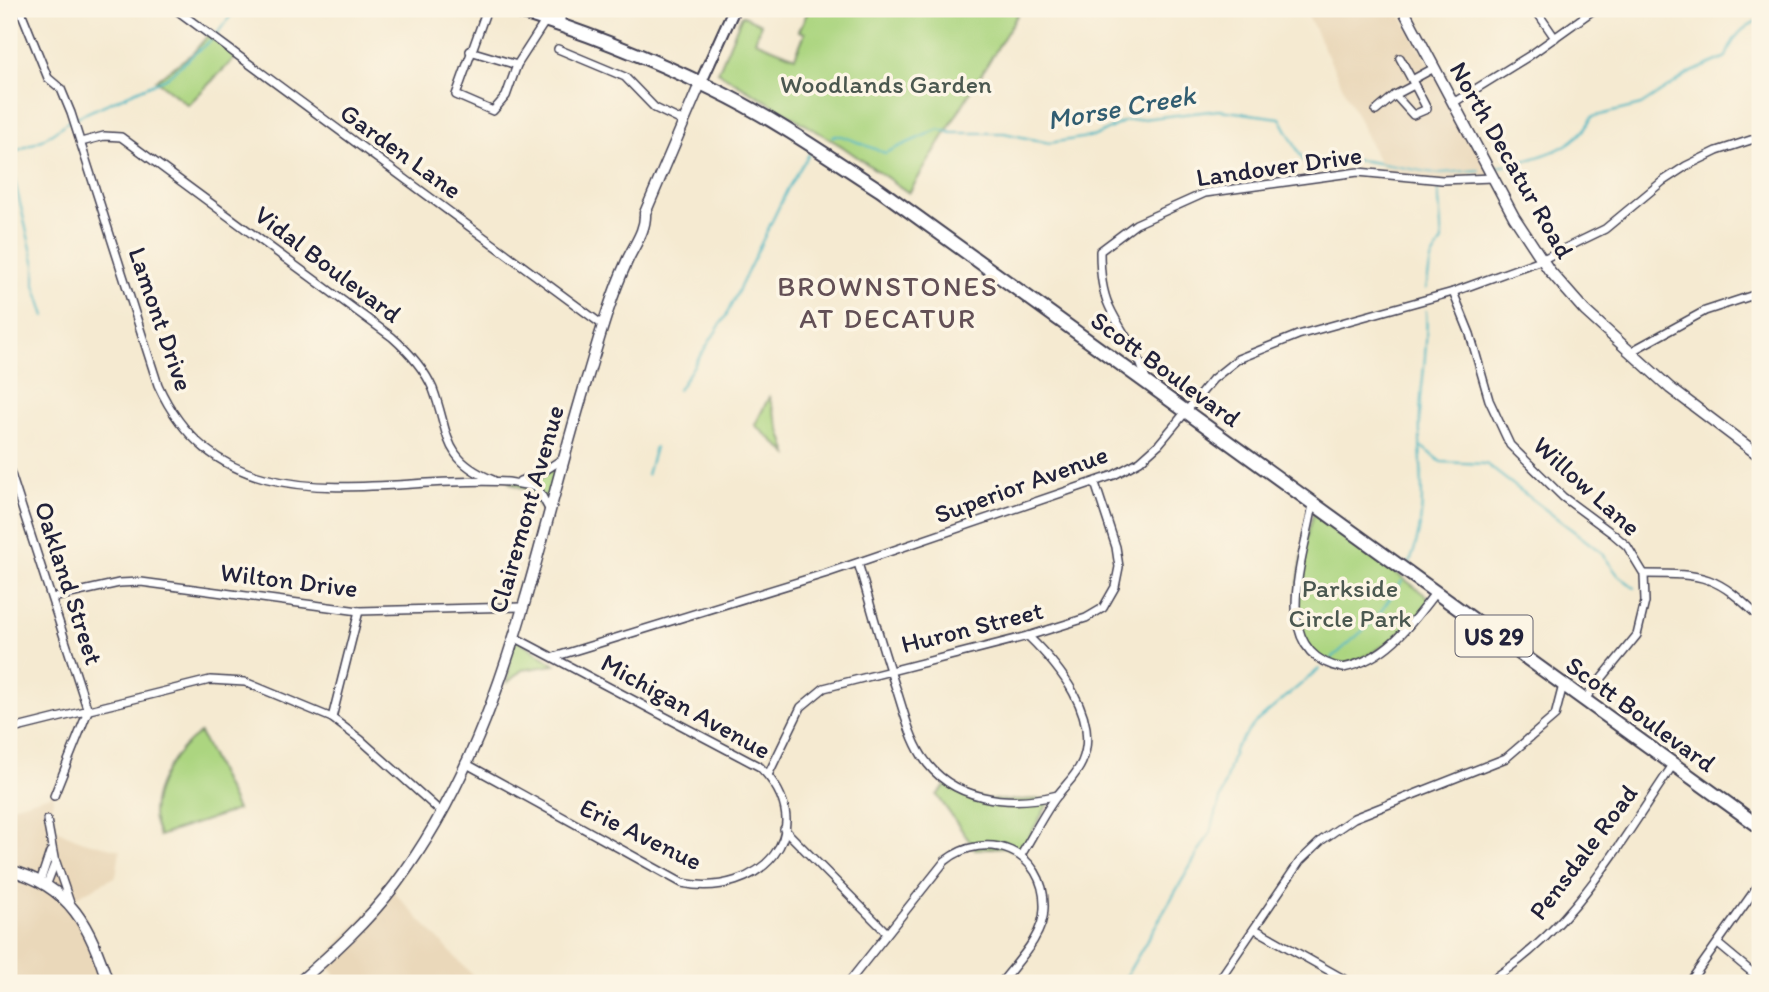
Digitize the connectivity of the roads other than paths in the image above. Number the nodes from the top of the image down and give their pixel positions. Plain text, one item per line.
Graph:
1 (20, 9) edge
2 (175, 9) edge
3 (487, 9) edge
4 (510, 9) edge
5 (561, 9) edge
6 (734, 9) edge
7 (1403, 9) edge
8 (1535, 9) edge
9 (1595, 9) edge
10 (545, 20) junction
11 (561, 25) junction
12 (1555, 38) junction
13 (558, 49) dead end
14 (470, 51) junction
15 (1400, 58) dead end
16 (517, 65) junction
17 (1434, 68) junction
18 (1413, 82) junction
19 (700, 84) junction
20 (1395, 96) junction
21 (1452, 103) junction
22 (1376, 111) dead end
23 (684, 121) junction
24 (1760, 137) edge
25 (81, 142) junction
26 (1493, 178) junction
27 (1541, 260) junction
28 (1453, 292) junction
29 (1760, 293) edge
30 (604, 326) junction
31 (1630, 352) junction
32 (1147, 382) junction
33 (1187, 411) junction
34 (1760, 456) edge
35 (564, 458) junction
36 (9, 468) edge
37 (497, 481) junction
38 (508, 482) junction
39 (1095, 483) junction
40 (12, 488) edge
41 (1313, 504) junction
42 (550, 510) junction
43 (858, 563) junction
44 (1644, 574) junction
45 (1435, 593) junction
46 (52, 598) junction
47 (522, 607) junction
48 (359, 611) junction
49 (1760, 618) edge
50 (1028, 636) junction
51 (514, 637) junction
52 (554, 657) junction
53 (889, 670) junction
54 (1563, 685) junction
55 (1584, 700) junction
56 (88, 711) junction
57 (332, 718) junction
58 (9, 730) edge
59 (466, 763) junction
60 (1673, 765) junction
61 (768, 775) junction
62 (1058, 795) junction
63 (54, 796) dead end
64 (441, 812) junction
65 (47, 820) dead end
66 (1760, 827) edge
67 (784, 829) junction
68 (51, 845) junction
69 (1021, 855) junction
70 (55, 858) junction
71 (9, 870) edge
72 (1760, 883) edge
73 (43, 884) junction
74 (72, 907) junction
75 (1255, 929) junction
76 (887, 933) junction
77 (1718, 944) junction
78 (1760, 979) edge
79 (108, 983) edge
80 (298, 983) edge
81 (848, 983) edge
82 (1001, 983) edge
83 (1217, 983) edge
84 (1351, 983) edge
85 (1486, 983) edge
86 (1689, 983) edge

1 - 25 street, Lamont Drive
2 - 30 street, Garden Lane
3 - 14 street
4 - 10 highway, Scott Boulevard
5 - 11 street
6 - 19 main road, Clairemont Avenue
7 - 17 main road, North Decatur Road
8 - 12 street
9 - 12 street
10 - 11 highway, Scott Boulevard
10 - 16 street
11 - 19 highway, Scott Boulevard
12 - 21 street
13 - 23 street
14 - 16 street
14 - 16 street
15 - 18 street
17 - 18 street
17 - 21 main road, North Decatur Road
18 - 20 street
18 - 20 street
19 - 23 main road, Clairemont Avenue
19 - 32 highway, Scott Boulevard / US 29
20 - 22 street
21 - 26 main road, North Decatur Road
23 - 30 main road, Clairemont Avenue
24 - 27 street, Superior Avenue
25 - 37 street, Vidal Boulevard
25 - 37 street, Lamont Drive
26 - 27 main road, North Decatur Road
26 - 32 street, Landover Drive
27 - 28 street, Superior Avenue
27 - 31 main road, North Decatur Road
28 - 33 street, Superior Avenue
28 - 44 street, Willow Lane
29 - 31 street
30 - 35 main road, Clairemont Avenue
31 - 34 main road, North Decatur Road
32 - 33 highway, Scott Boulevard / US 29
33 - 39 street, Superior Avenue
33 - 41 highway, Scott Boulevard / US 29
35 - 38 street
35 - 42 main road, Clairemont Avenue
36 - 40 street, Oakland Street
37 - 38 street, Lamont Drive
38 - 42 street, Lamont Drive
39 - 43 street, Superior Avenue
39 - 50 street, Huron Street
40 - 46 street, Oakland Street
41 - 45 highway, Scott Boulevard / US 29
41 - 45 street
42 - 47 main road, Clairemont Avenue
43 - 52 street, Superior Avenue
43 - 53 street
44 - 49 street
44 - 55 street, Willow Lane
45 - 54 highway, Scott Boulevard / US 29
46 - 48 street, Wilton Drive
46 - 56 street, Oakland Street
47 - 48 street, Wilton Drive
47 - 51 main road, Clairemont Avenue
48 - 57 street
50 - 53 street, Huron Street
50 - 62 street
51 - 52 street, Michigan Avenue
51 - 59 main road, Clairemont Avenue
52 - 61 street, Michigan Avenue
53 - 61 street, Huron Street
53 - 62 street
54 - 55 highway, Scott Boulevard / US 29
54 - 75 street
55 - 60 highway, Scott Boulevard / US 29
56 - 57 street
56 - 58 street
56 - 63 street
57 - 64 street
59 - 64 main road, Clairemont Avenue
59 - 67 street, Erie Avenue
60 - 66 highway, Scott Boulevard / US 29
60 - 85 street, Pensdale Road
61 - 67 street, Michigan Avenue
62 - 69 street
64 - 80 main road, Clairemont Avenue
65 - 68 street
67 - 76 street
68 - 70 street
68 - 73 street
69 - 76 street
69 - 82 street
70 - 73 street
70 - 74 street
71 - 73 main road
72 - 77 street
73 - 74 main road
74 - 79 main road
75 - 83 street
75 - 84 street
76 - 81 street
77 - 78 street
77 - 86 street

